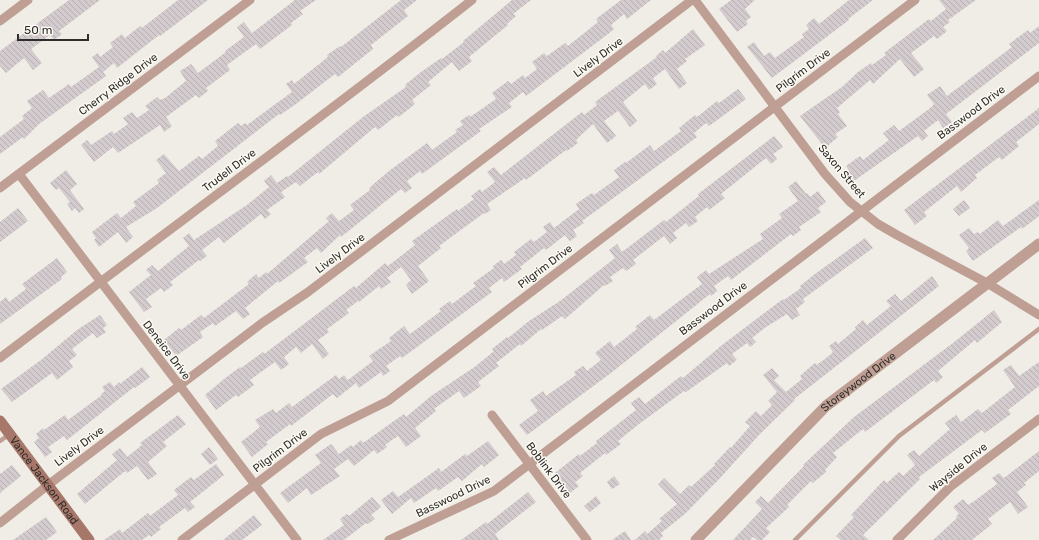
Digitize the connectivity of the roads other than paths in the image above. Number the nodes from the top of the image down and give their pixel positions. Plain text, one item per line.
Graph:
1 (28, 0) edge
2 (250, 0) edge
3 (472, 0) edge
4 (694, 0) edge
5 (915, 0) edge
6 (0, 21) edge
7 (1039, 76) edge
8 (776, 106) junction
9 (19, 174) junction
10 (0, 188) edge
11 (861, 211) junction
12 (1039, 244) edge
13 (100, 281) junction
14 (987, 283) junction
15 (1039, 315) edge
16 (1039, 329) edge
17 (0, 358) edge
18 (178, 385) junction
19 (492, 415) dead end
20 (1039, 419) edge
21 (0, 421) edge
22 (10, 434) junction
23 (0, 441) edge
24 (529, 464) junction
25 (48, 485) junction
26 (254, 485) junction
27 (0, 523) edge
28 (84, 538) edge
29 (182, 540) edge
30 (297, 540) edge
31 (389, 540) edge
32 (587, 540) edge
33 (696, 540) edge
34 (795, 540) edge
35 (897, 540) edge

1 - 6 street
2 - 9 street, Cherry Ridge Drive
3 - 13 street, Trudell Drive
4 - 8 street, Saxon Street
4 - 18 street, Lively Drive
5 - 8 street, Pilgrim Drive
7 - 11 street, Basswood Drive
8 - 11 street, Saxon Street
8 - 26 street, Pilgrim Drive
9 - 10 street, Cherry Ridge Drive
9 - 13 street, Deneice Drive
11 - 14 street, Saxon Street
11 - 24 street, Basswood Drive
12 - 14 street, Storeywood Drive
13 - 17 street, Trudell Drive
13 - 18 street, Deneice Drive
14 - 15 street, Saxon Street
14 - 33 street, Storeywood Drive
16 - 34 lane
18 - 25 street, Lively Drive
18 - 26 street, Deneice Drive
19 - 24 street, Boblink Drive
20 - 35 street, Wayside Drive
21 - 22 main road, Vance Jackson Road
22 - 23 lane
22 - 25 main road, Vance Jackson Road
24 - 31 street, Basswood Drive
24 - 32 street, Boblink Drive
25 - 27 street, Lively Drive
25 - 28 main road, Vance Jackson Road
26 - 29 street, Pilgrim Drive
26 - 30 street, Deneice Drive

